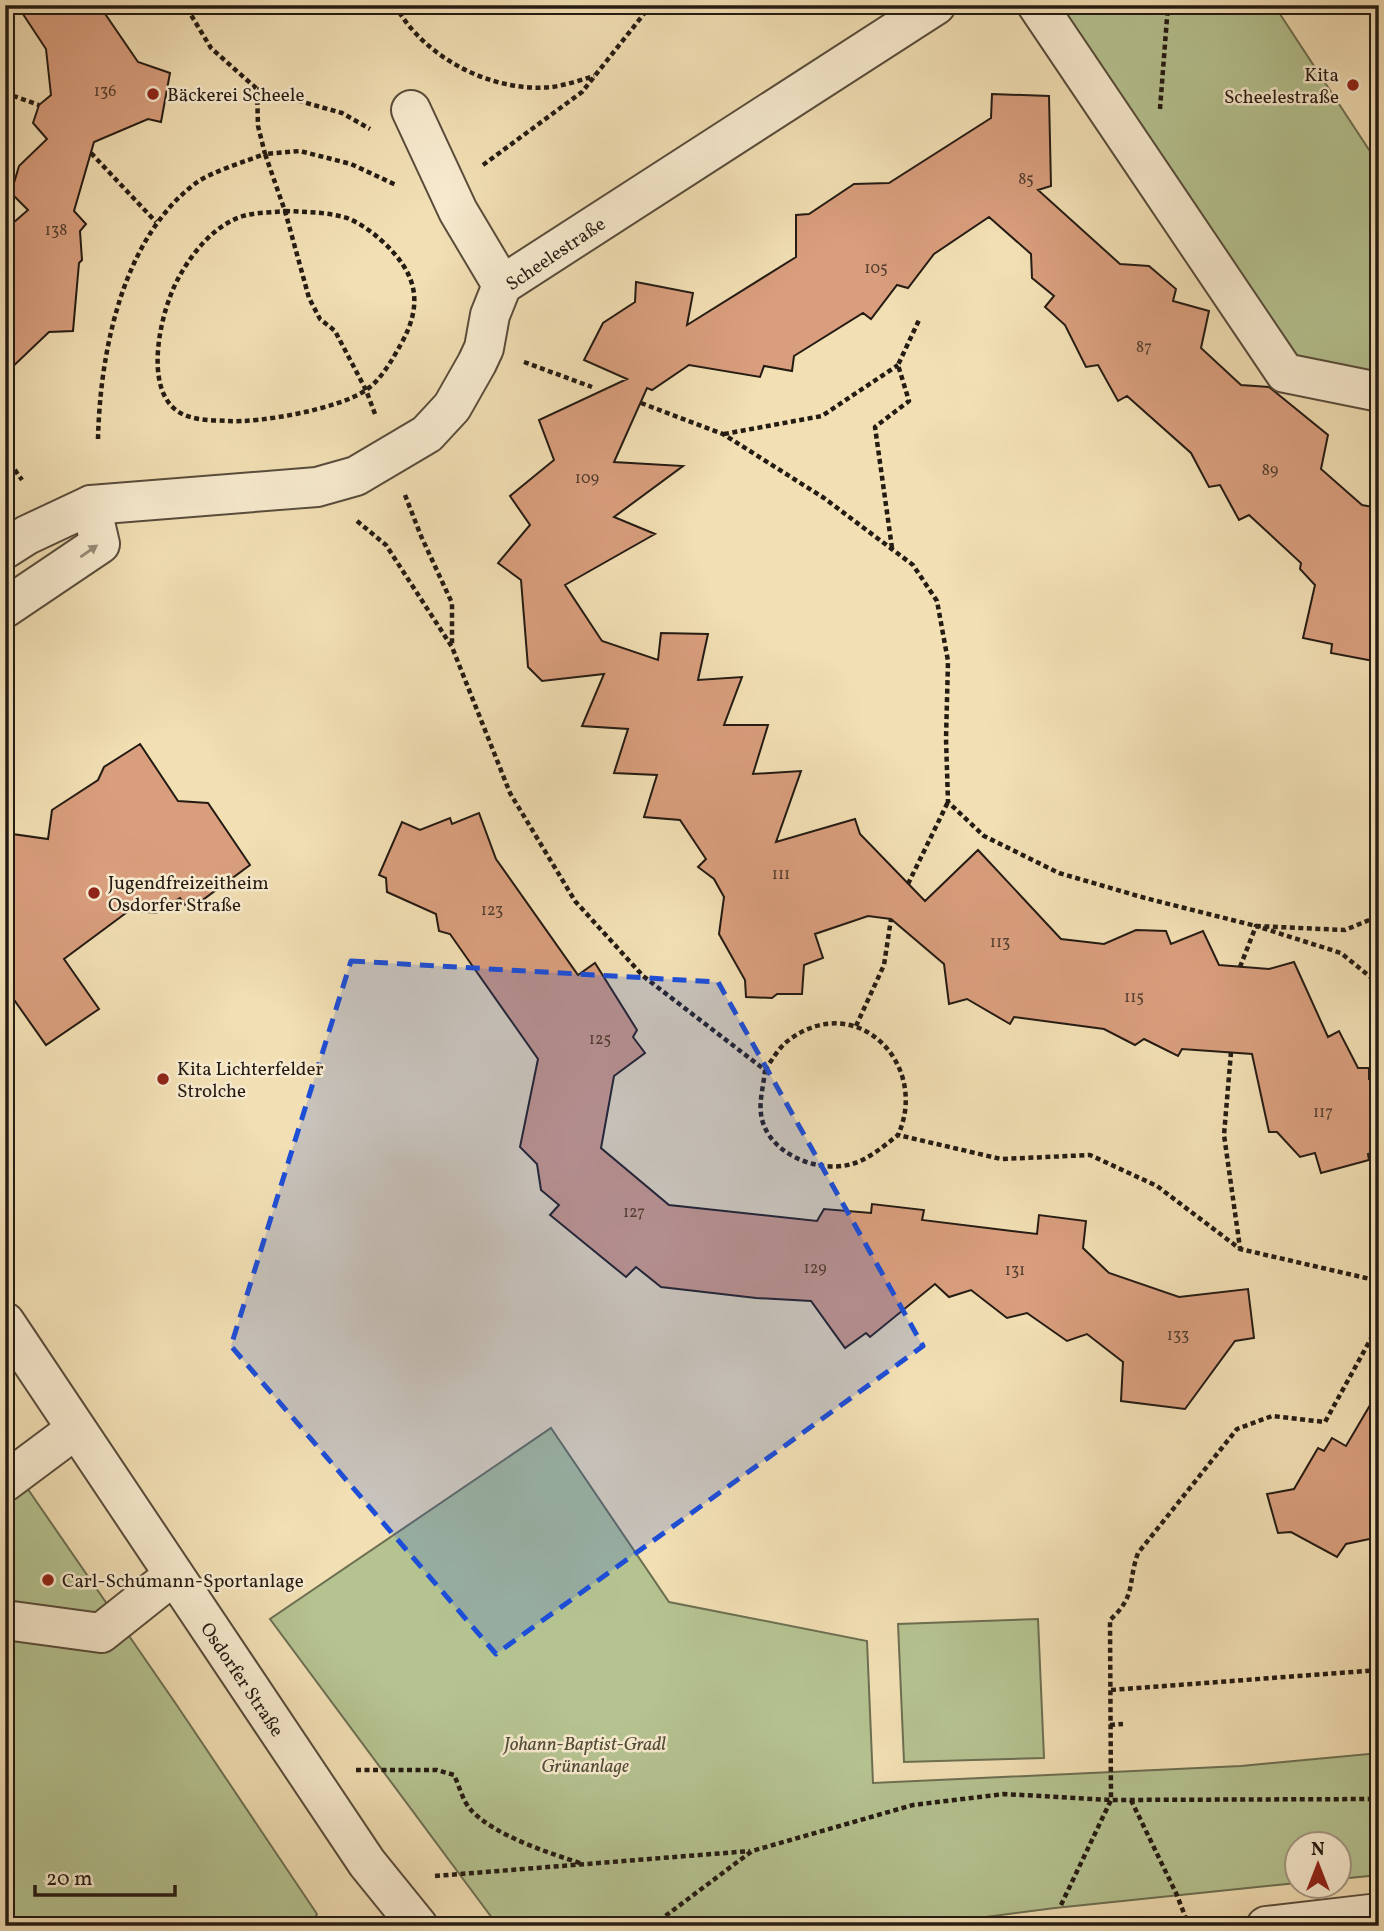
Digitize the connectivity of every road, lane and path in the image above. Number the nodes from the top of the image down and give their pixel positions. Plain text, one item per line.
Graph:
1 (185, 5) edge
2 (234, 5) edge
3 (268, 5) edge
4 (395, 5) edge
5 (651, 5) edge
6 (936, 5) edge
7 (1037, 5) edge
8 (1168, 5) edge
9 (595, 76) junction
10 (257, 89) junction
11 (5, 93) edge
12 (39, 104) dead end
13 (411, 110) dead end
14 (1160, 111) dead end
15 (377, 133) dead end
16 (91, 153) dead end
17 (265, 154) junction
18 (443, 176) junction
19 (285, 211) junction
20 (156, 222) junction
21 (502, 285) junction
22 (919, 320) dead end
23 (484, 348) junction
24 (898, 365) junction
25 (592, 387) dead end
26 (366, 390) junction
27 (1379, 392) edge
28 (641, 403) dead end
29 (723, 434) junction
30 (98, 439) dead end
31 (5, 456) edge
32 (391, 457) junction
33 (22, 480) dead end
34 (317, 487) junction
35 (91, 505) junction
36 (5, 549) edge
37 (892, 549) junction
38 (5, 608) edge
39 (452, 646) junction
40 (948, 802) junction
41 (908, 884) dead end
42 (1379, 916) edge
43 (891, 919) dead end
44 (1256, 926) junction
45 (1240, 967) dead end
46 (1379, 984) edge
47 (856, 1026) junction
48 (1231, 1052) dead end
49 (765, 1070) junction
50 (898, 1136) junction
51 (1240, 1249) junction
52 (1379, 1280) edge
53 (5, 1322) edge
54 (1379, 1324) edge
55 (76, 1429) junction
56 (5, 1482) edge
57 (174, 1574) junction
58 (5, 1620) edge
59 (1379, 1670) edge
60 (1111, 1690) junction
61 (1123, 1724) dead end
62 (1110, 1725) junction
63 (356, 1769) dead end
64 (1379, 1799) edge
65 (1111, 1800) junction
66 (1131, 1800) junction
67 (752, 1851) junction
68 (587, 1866) junction
69 (430, 1876) dead end
70 (1061, 1905) dead end
71 (1379, 1913) edge
72 (418, 1926) edge
73 (652, 1926) edge
74 (1189, 1926) edge
75 (1266, 1926) edge

1 - 10 path
2 - 3 path
4 - 9 path
5 - 9 path
6 - 21 street, Scheelestraße
7 - 27 street
8 - 14 path
9 - 18 path
10 - 15 path
10 - 17 path
11 - 12 path
13 - 18 street
16 - 20 path
17 - 18 path
17 - 19 path
17 - 20 path
18 - 21 street
19 - 26 path
19 - 26 path
19 - 26 path
20 - 30 path
21 - 23 street, Scheelestraße
22 - 24 path
23 - 25 path
23 - 32 street, Scheelestraße
24 - 29 path
24 - 37 path
26 - 32 path
28 - 29 path
29 - 37 path
31 - 33 path
32 - 34 street, Scheelestraße
32 - 39 path
34 - 35 street, Scheelestraße
34 - 39 path
35 - 36 street, Scheelestraße
38 -> 35 street
37 - 40 path
39 - 49 path
40 - 41 path
40 - 44 path
42 - 44 path
43 - 47 path
44 - 45 path
44 - 46 path
47 - 49 path
47 - 50 path
48 - 51 path
49 - 50 path
50 - 51 path
51 - 52 path
53 - 55 street, Osdorfer Straße
54 - 60 path
55 - 56 street
55 - 57 street, Osdorfer Straße
57 - 58 street
57 - 72 street, Osdorfer Straße
59 - 60 path
60 - 62 path
61 - 62 path
62 - 65 path
63 - 68 path
64 - 66 path
65 - 66 path
65 - 67 path
65 - 70 path
66 - 74 path
67 - 68 path
67 - 73 path
68 - 69 path
71 - 75 street

